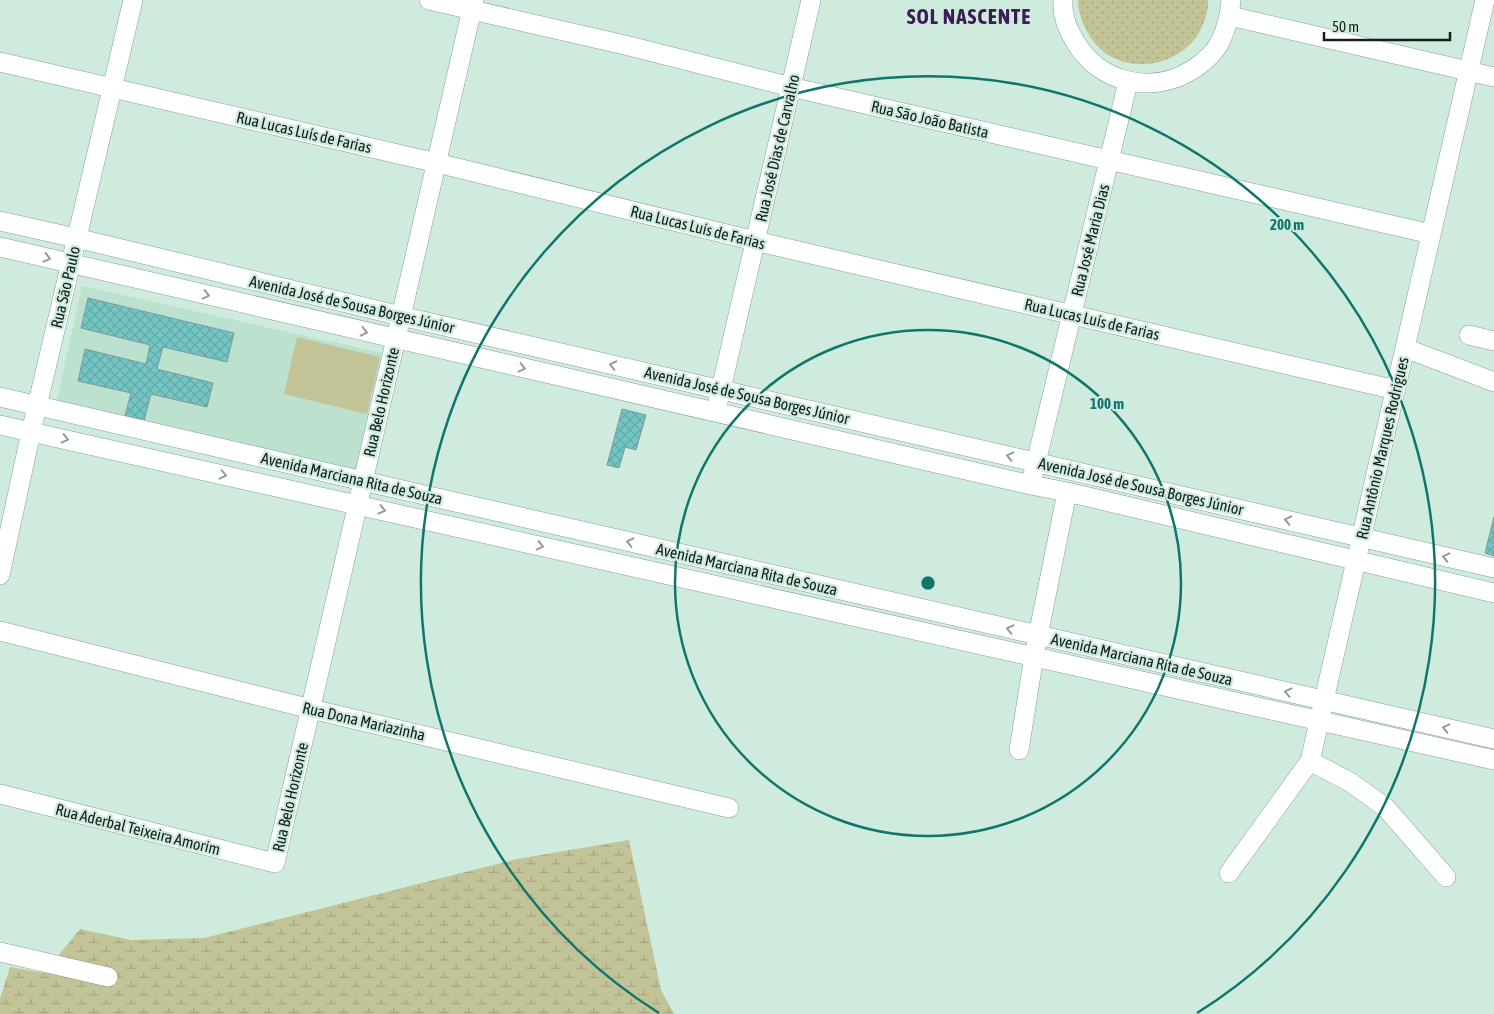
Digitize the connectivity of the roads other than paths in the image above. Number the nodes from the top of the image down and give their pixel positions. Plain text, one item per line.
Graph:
1 (133, 0) edge
2 (429, 0) edge
3 (811, 0) edge
4 (1063, 0) edge
5 (1485, 0) edge
6 (473, 5) edge
7 (1230, 8) edge
8 (0, 62) edge
9 (1469, 72) junction
10 (1494, 77) edge
11 (1128, 82) junction
12 (790, 87) junction
13 (113, 88) junction
14 (1110, 160) junction
15 (436, 163) junction
16 (0, 221) edge
17 (1431, 234) junction
18 (76, 238) junction
19 (755, 241) junction
20 (0, 247) edge
21 (71, 264) junction
22 (1072, 315) junction
23 (401, 316) junction
24 (1469, 335) dead end
25 (396, 339) junction
26 (1494, 340) edge
27 (1405, 348) junction
28 (1494, 382) edge
29 (721, 389) junction
30 (1396, 390) junction
31 (0, 397) edge
32 (38, 405) junction
33 (716, 413) junction
34 (0, 425) edge
35 (31, 432) junction
36 (257, 456) junction
37 (1036, 462) junction
38 (253, 481) junction
39 (363, 482) junction
40 (1030, 486) junction
41 (1066, 492) junction
42 (358, 505) junction
43 (1362, 537) junction
44 (1356, 561) junction
45 (1494, 568) edge
46 (0, 575) edge
47 (1494, 593) edge
48 (0, 631) edge
49 (1038, 635) junction
50 (1034, 656) junction
51 (1324, 700) junction
52 (311, 709) junction
53 (1320, 720) junction
54 (1494, 739) edge
55 (1019, 750) dead end
56 (1494, 760) edge
57 (1310, 761) junction
58 (0, 794) edge
59 (729, 808) dead end
60 (275, 863) joint
61 (1229, 873) dead end
62 (1446, 877) dead end
63 (0, 952) edge
64 (108, 978) dead end

1 - 13 street, Rua São Paulo
2 - 6 street, Rua São João Batista
3 - 12 street, Rua José Dias de Carvalho
4 - 11 street
5 - 9 street, Rua Antônio Marques Rodrigues
6 - 12 street, Rua São João Batista
6 - 15 street, Rua Belo Horizonte
7 - 9 street
7 - 11 street
8 - 13 street, Rua Lucas Luís de Farias
9 - 10 street
9 - 17 street, Rua Antônio Marques Rodrigues
11 - 14 street, Rua José Maria Dias
12 - 14 street, Rua São João Batista
12 - 19 street, Rua José Dias de Carvalho
13 - 15 street, Rua Lucas Luís de Farias
13 - 18 street, Rua São Paulo
14 - 17 street, Rua São João Batista
14 - 22 street, Rua José Maria Dias
15 - 19 street, Rua Lucas Luís de Farias
15 - 23 street, Rua Belo Horizonte
16 - 18 street, Avenida José de Sousa Borges Júnior
17 - 27 street, Rua Antônio Marques Rodrigues
18 - 21 street, Rua São Paulo
18 - 23 street, Avenida José de Sousa Borges Júnior
19 - 22 street, Rua Lucas Luís de Farias
19 - 29 street, Rua José Dias de Carvalho
20 -> 21 street, Avenida José de Sousa Borges Júnior
21 -> 25 street, Avenida José de Sousa Borges Júnior
21 - 32 street, Rua São Paulo
22 - 30 street, Rua Lucas Luís de Farias
22 - 37 street, Rua José Maria Dias
23 - 25 street, Rua Belo Horizonte
29 -> 23 street, Avenida José de Sousa Borges Júnior
24 - 26 street
25 -> 33 street, Avenida José de Sousa Borges Júnior
25 - 39 street, Rua Belo Horizonte
27 - 28 street
27 - 30 street, Rua Antônio Marques Rodrigues
29 - 33 street, Rua José Dias de Carvalho
37 -> 29 street, Avenida José de Sousa Borges Júnior
30 - 43 street, Rua Antônio Marques Rodrigues
31 - 32 street, Avenida Marciana Rita de Souza
32 - 35 street, Rua São Paulo
32 - 36 street, Avenida Marciana Rita de Souza
33 - 40 street, Avenida José de Sousa Borges Júnior
34 - 35 street, Avenida Marciana Rita de Souza
35 -> 38 street, Avenida Marciana Rita de Souza
35 - 46 street, Rua São Paulo
36 - 38 street
36 - 39 street, Avenida Marciana Rita de Souza
37 - 40 street, Rua José Maria Dias
43 -> 37 street, Avenida José de Sousa Borges Júnior
38 - 42 street, Avenida Marciana Rita de Souza
39 - 42 street, Rua Belo Horizonte
49 -> 39 street, Avenida Marciana Rita de Souza
40 - 41 street, Avenida José de Sousa Borges Júnior
41 - 44 street, Avenida José de Sousa Borges Júnior
41 - 49 street
42 -> 50 street, Avenida Marciana Rita de Souza
42 - 52 street, Rua Belo Horizonte
43 - 44 street, Rua Antônio Marques Rodrigues
45 -> 43 street, Avenida José de Sousa Borges Júnior
44 - 47 street, Avenida José de Sousa Borges Júnior
44 - 51 street, Rua Antônio Marques Rodrigues
48 - 52 street, Rua Dona Mariazinha
49 - 50 street
51 -> 49 street, Avenida Marciana Rita de Souza
50 - 53 street, Avenida Marciana Rita de Souza
50 - 55 street
51 - 53 street, Rua Antônio Marques Rodrigues
54 -> 51 street, Avenida Marciana Rita de Souza
52 - 59 street, Rua Dona Mariazinha
52 - 60 street, Rua Belo Horizonte
53 - 56 street, Avenida Marciana Rita de Souza
53 - 57 street, Rua Antônio Marques Rodrigues
57 - 61 street, Rua Antônio Marques Rodrigues
57 - 62 street
58 - 60 street, Rua Aderbal Teixeira Amorim
63 - 64 street

